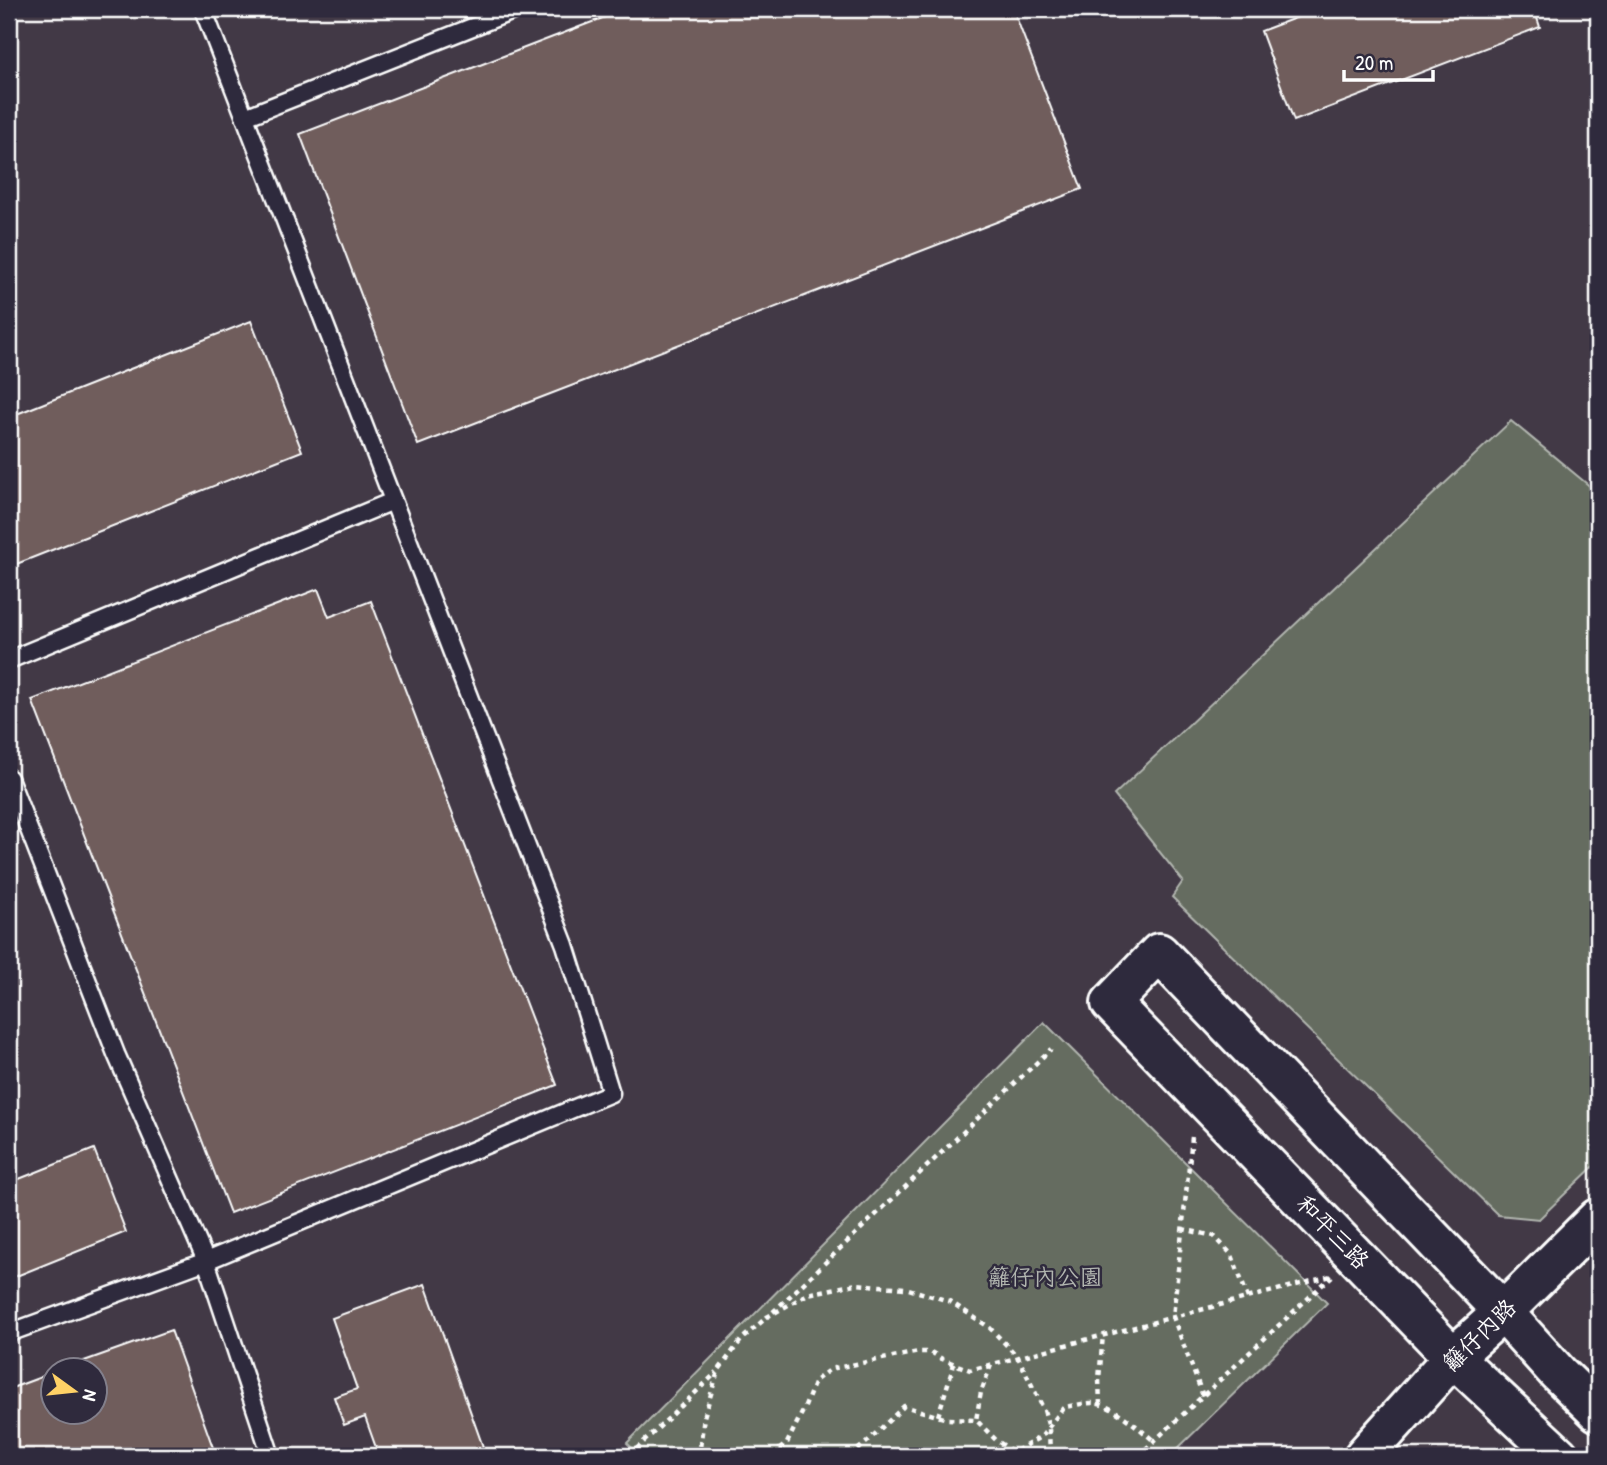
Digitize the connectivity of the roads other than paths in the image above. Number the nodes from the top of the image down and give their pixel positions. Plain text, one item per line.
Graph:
1 (203, 9) edge
2 (518, 9) edge
3 (245, 117) junction
4 (393, 501) junction
5 (9, 660) edge
6 (9, 778) edge
7 (1598, 1218) edge
8 (206, 1261) junction
9 (1503, 1312) junction
10 (9, 1333) edge
11 (1453, 1357) junction
12 (1598, 1412) edge
13 (271, 1456) edge
14 (1364, 1456) edge
15 (1559, 1456) edge

1 - 3 lane
2 - 3 lane
3 - 4 lane
4 - 5 lane
4 - 8 lane
6 - 8 lane
7 - 9 street, 籬仔內路
8 - 10 lane
8 - 13 lane
9 - 11 street, 籬仔內路
9 - 11 street, 和平三路
9 - 12 street
11 - 14 street, 籬仔內路
11 - 15 street, 和平三路

